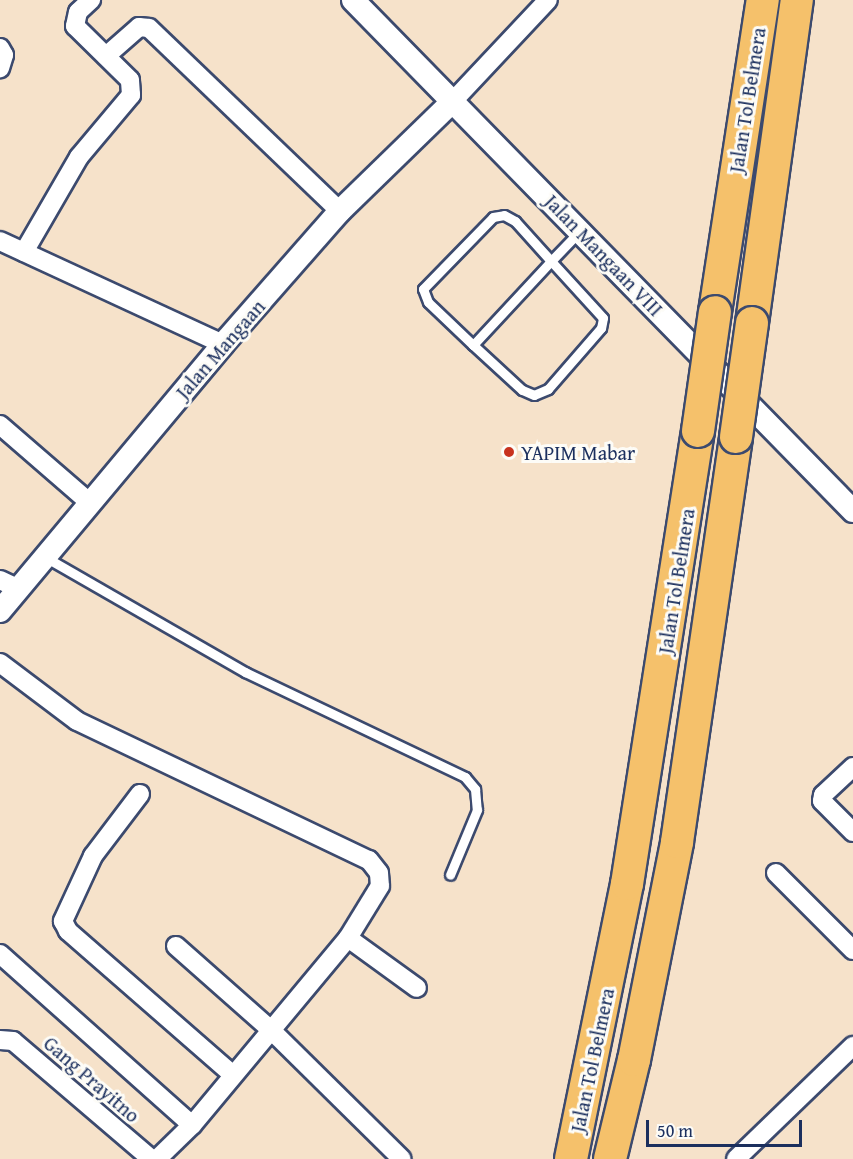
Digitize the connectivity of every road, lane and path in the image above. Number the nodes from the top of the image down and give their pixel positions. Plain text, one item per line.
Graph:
1 (91, 0) edge
2 (353, 0) edge
3 (548, 0) edge
4 (763, 0) edge
5 (797, 0) edge
6 (0, 48) edge
7 (106, 56) junction
8 (0, 68) edge
9 (454, 100) junction
10 (340, 211) junction
11 (580, 230) junction
12 (0, 241) edge
13 (24, 252) junction
14 (551, 261) junction
15 (223, 344) junction
16 (473, 345) junction
17 (0, 425) edge
18 (90, 503) junction
19 (853, 511) edge
20 (45, 557) junction
21 (9, 584) edge
22 (0, 611) edge
23 (0, 663) edge
24 (853, 767) edge
25 (140, 794) dead end
26 (853, 832) edge
27 (776, 873) dead end
28 (450, 875) dead end
29 (348, 938) junction
30 (176, 946) dead end
31 (853, 950) edge
32 (0, 954) edge
33 (417, 988) dead end
34 (272, 1031) junction
35 (0, 1040) edge
36 (853, 1046) edge
37 (233, 1075) junction
38 (192, 1125) junction
39 (151, 1159) edge
40 (157, 1159) edge
41 (402, 1159) edge
42 (571, 1159) edge
43 (610, 1159) edge
44 (736, 1159) edge

1 - 7 street
2 - 9 street, Jalan Mangaan VIII
3 - 9 street
4 - 42 highway, Jalan Tol Belmera, bridge
5 - 43 highway, Jalan Tol Belmera, bridge
6 - 8 street
7 - 10 street
7 - 13 street
9 - 10 street, Jalan Mangaan
9 - 11 street, Jalan Mangaan VIII
10 - 15 street, Jalan Mangaan
11 - 14 lane
11 - 19 street, Jalan Mangaan VIII
12 - 13 street
13 - 15 street
14 - 16 lane
14 - 16 lane
14 - 16 lane
15 - 18 street, Jalan Mangaan
17 - 18 street
18 - 20 street, Jalan Mangaan
20 - 21 street, Jalan Mangaan
20 - 28 lane
21 - 22 street, Jalan Mangaan
23 - 29 street
24 - 26 street
25 - 37 street
27 - 31 street
29 - 33 street
29 - 34 street
30 - 34 street
32 - 38 street
34 - 37 street
34 - 41 street
35 - 39 street, Gang Prayitno
36 - 44 street
37 - 38 street
38 - 40 street

